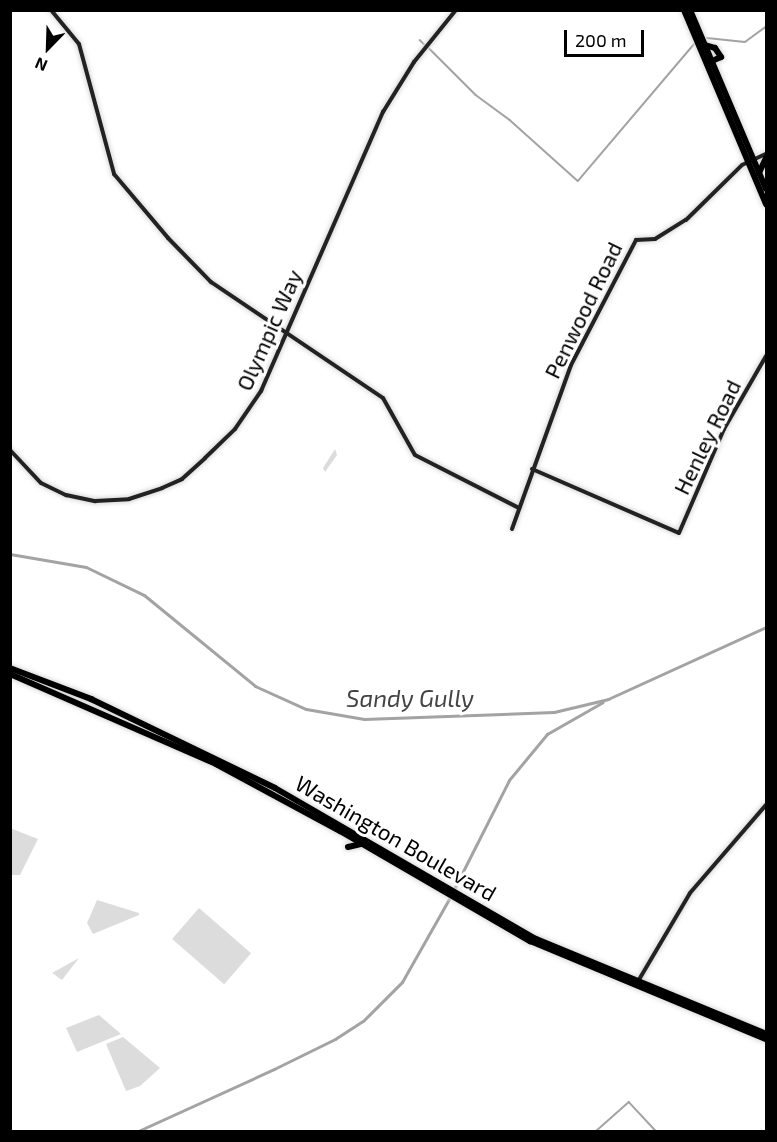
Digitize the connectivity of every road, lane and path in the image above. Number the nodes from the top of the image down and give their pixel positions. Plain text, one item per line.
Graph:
1 (51, 10) edge
2 (456, 10) edge
3 (684, 10) edge
4 (690, 10) edge
5 (709, 62) junction
6 (766, 156) edge
7 (751, 160) junction
8 (759, 173) junction
9 (766, 189) edge
10 (766, 204) edge
11 (287, 335) junction
12 (766, 356) edge
13 (10, 450) edge
14 (532, 469) junction
15 (519, 508) junction
16 (512, 529) dead end
17 (10, 668) edge
18 (10, 674) edge
19 (766, 805) edge
20 (340, 831) junction
21 (368, 847) junction
22 (442, 889) junction
23 (637, 984) junction
24 (766, 1034) edge
25 (766, 1039) edge

1 - 11 street
2 - 11 street, Olympic Way
3 - 5 highway
4 - 5 highway
5 - 7 highway
6 - 7 street
6 - 8 highway
7 - 8 highway
7 - 10 highway
7 - 14 street, Penwood Road
8 - 9 highway
11 - 13 street, Olympic Way
11 - 15 street
12 - 14 street, Henley Road
14 - 15 street, Penwood Road
15 - 16 street, Penwood Road
17 - 22 highway, Washington Boulevard
18 - 20 highway, Washington Boulevard
19 - 23 street
20 - 21 highway, Washington Boulevard
20 - 21 highway
21 - 22 highway, Washington Boulevard
22 - 23 highway, Washington Boulevard
23 - 24 highway, Washington Boulevard
23 - 25 highway, Washington Boulevard

